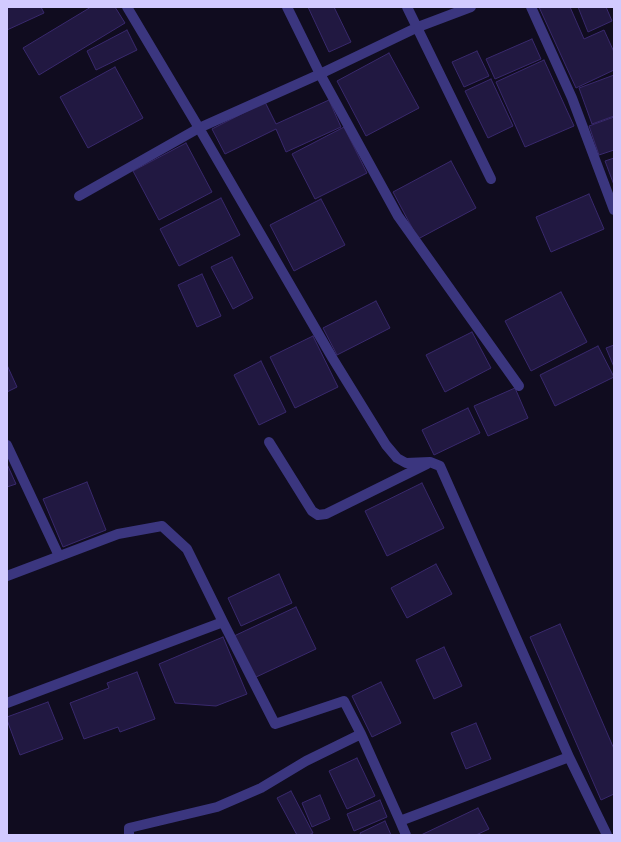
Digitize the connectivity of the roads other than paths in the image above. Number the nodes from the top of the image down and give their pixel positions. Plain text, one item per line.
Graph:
1 (127, 7) edge
2 (287, 7) edge
3 (407, 7) edge
4 (471, 7) edge
5 (532, 7) edge
6 (418, 27) junction
7 (320, 74) junction
8 (199, 128) junction
9 (491, 180) dead end
10 (79, 196) dead end
11 (614, 210) edge
12 (519, 386) dead end
13 (269, 442) dead end
14 (7, 445) edge
15 (430, 462) junction
16 (59, 556) junction
17 (7, 576) edge
18 (223, 622) junction
19 (7, 703) edge
20 (361, 734) junction
21 (569, 757) junction
22 (400, 821) junction
23 (129, 835) edge
24 (406, 835) edge
25 (607, 835) edge

1 - 8 street
2 - 7 street
3 - 6 street
4 - 6 street
5 - 11 street
6 - 7 street
6 - 9 street
7 - 8 street
7 - 12 street
8 - 10 street
8 - 15 street
13 - 15 street
14 - 16 street
15 - 21 street
16 - 17 street
16 - 18 street
18 - 19 street
18 - 20 street
20 - 22 street
20 - 23 street
21 - 22 street
21 - 25 street
22 - 24 street

